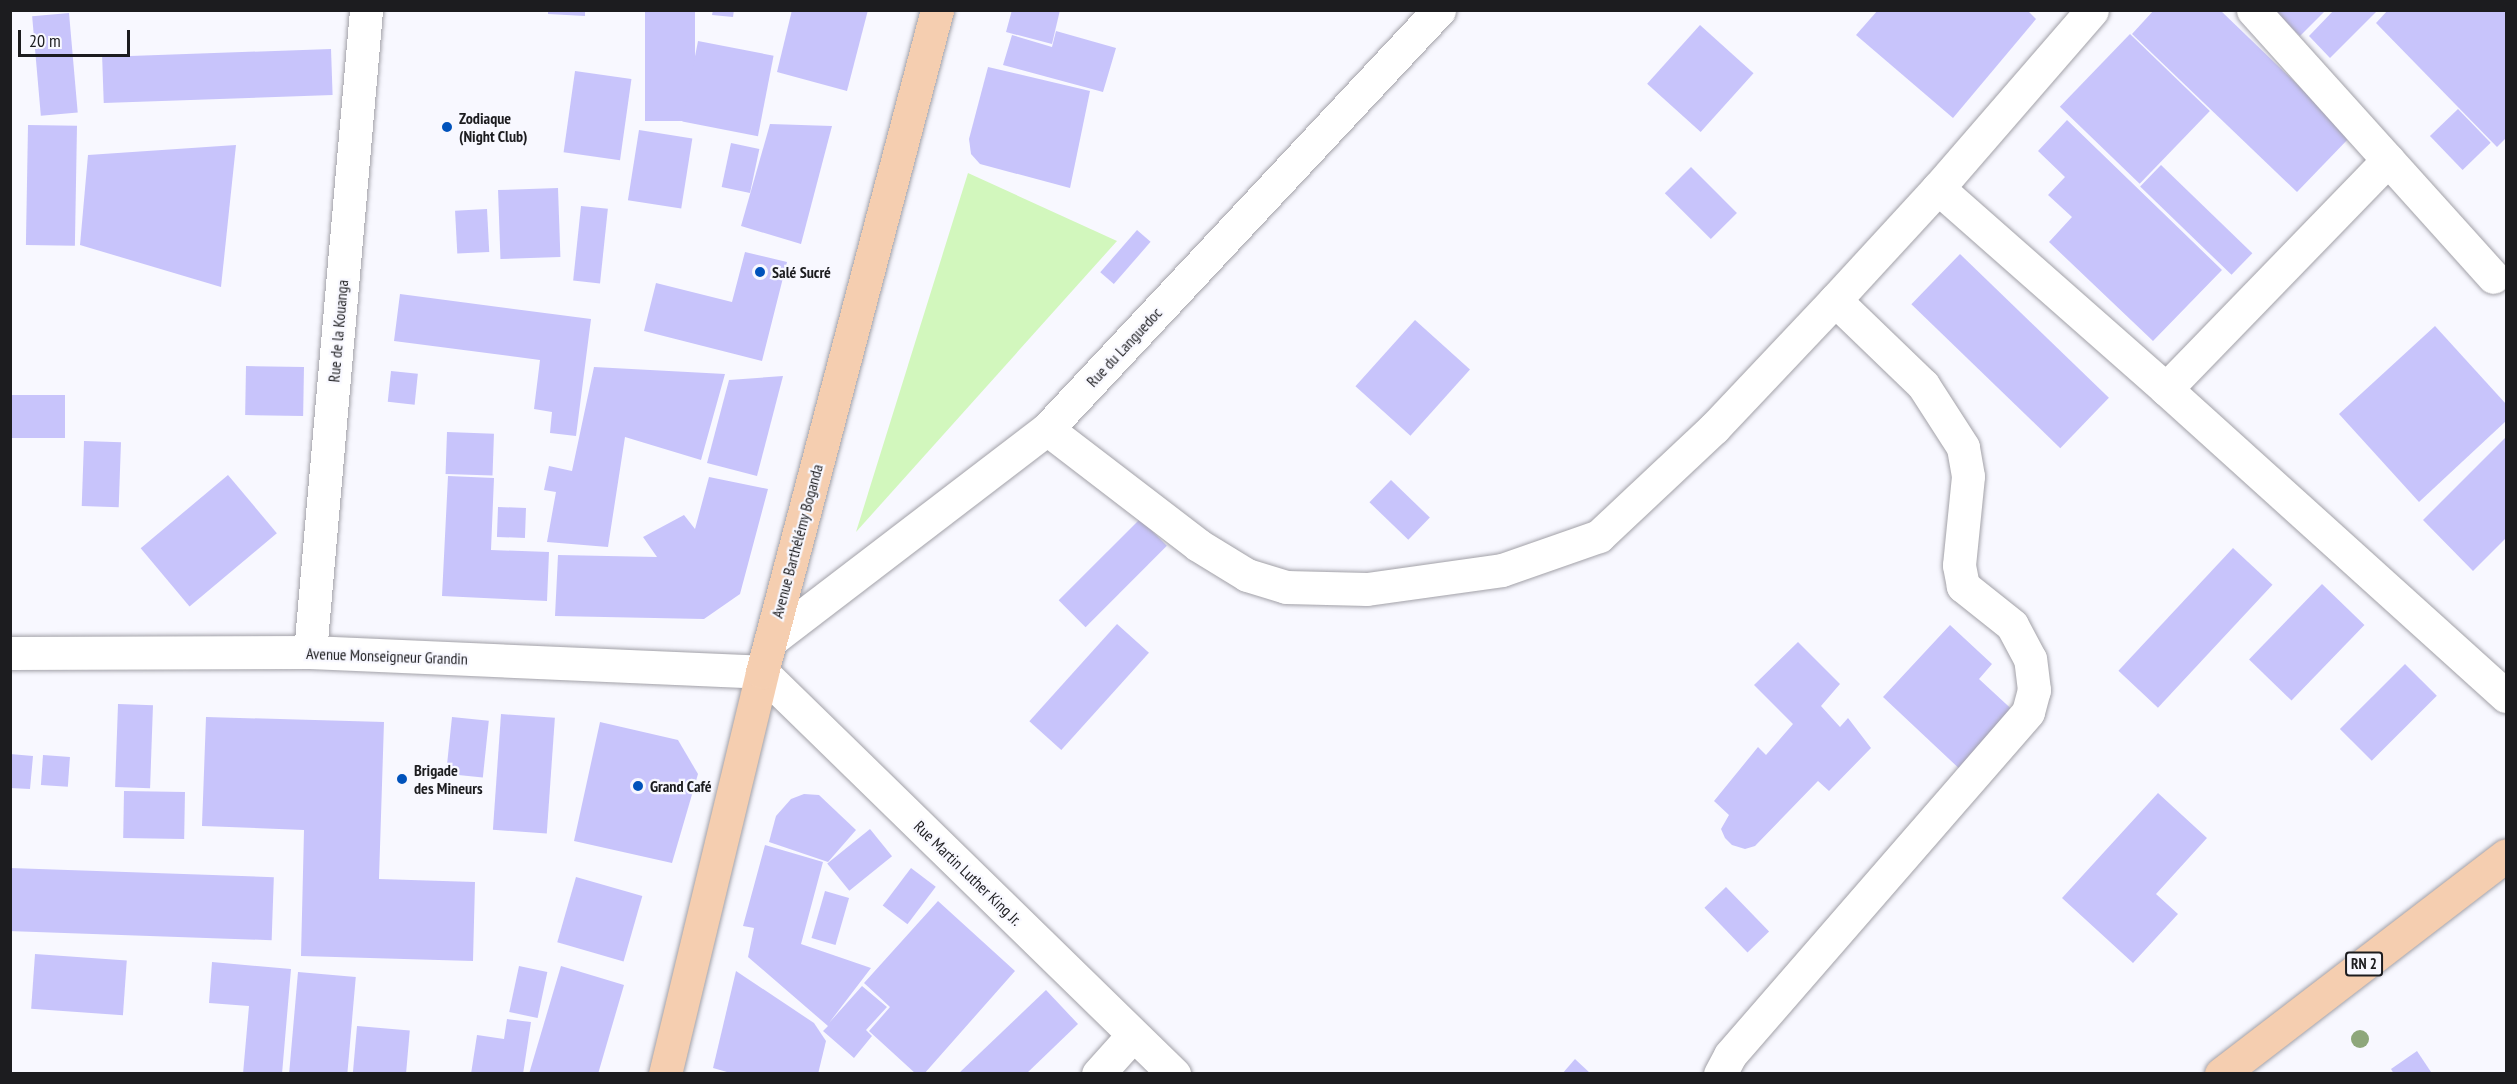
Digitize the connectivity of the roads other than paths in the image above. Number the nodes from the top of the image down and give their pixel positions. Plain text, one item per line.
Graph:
1 (366, 10) edge
2 (937, 10) edge
3 (1439, 10) edge
4 (2092, 10) edge
5 (2253, 10) edge
6 (2388, 160) junction
7 (1938, 188) junction
8 (2493, 277) dead end
9 (1834, 300) junction
10 (2166, 389) junction
11 (1047, 429) junction
12 (771, 640) junction
13 (310, 652) junction
14 (10, 653) edge
15 (762, 672) junction
16 (2506, 696) edge
17 (2506, 855) edge
18 (1133, 1035) junction
19 (665, 1074) edge
20 (1098, 1074) edge
21 (1174, 1074) edge
22 (1720, 1074) edge
23 (2221, 1074) edge

1 - 13 street, Rue de la Kouanga
2 - 12 main road, Avenue Barthélémy Boganda
3 - 11 street, Rue du Languedoc
4 - 7 street
5 - 6 street
6 - 8 street
6 - 10 street
7 - 9 street
7 - 10 street
9 - 11 street
9 - 22 street
10 - 16 street
11 - 12 street, Rue du Languedoc
12 - 15 main road, Avenue Barthélémy Boganda
13 - 14 street, Avenue Monseigneur Grandin
13 - 15 street, Avenue Monseigneur Grandin
15 - 18 street, Rue Martin Luther King Jr.
15 - 19 main road, Avenue Barthélémy Boganda
17 - 23 main road, RN 2
18 - 20 street
18 - 21 street, Rue Martin Luther King Jr.

